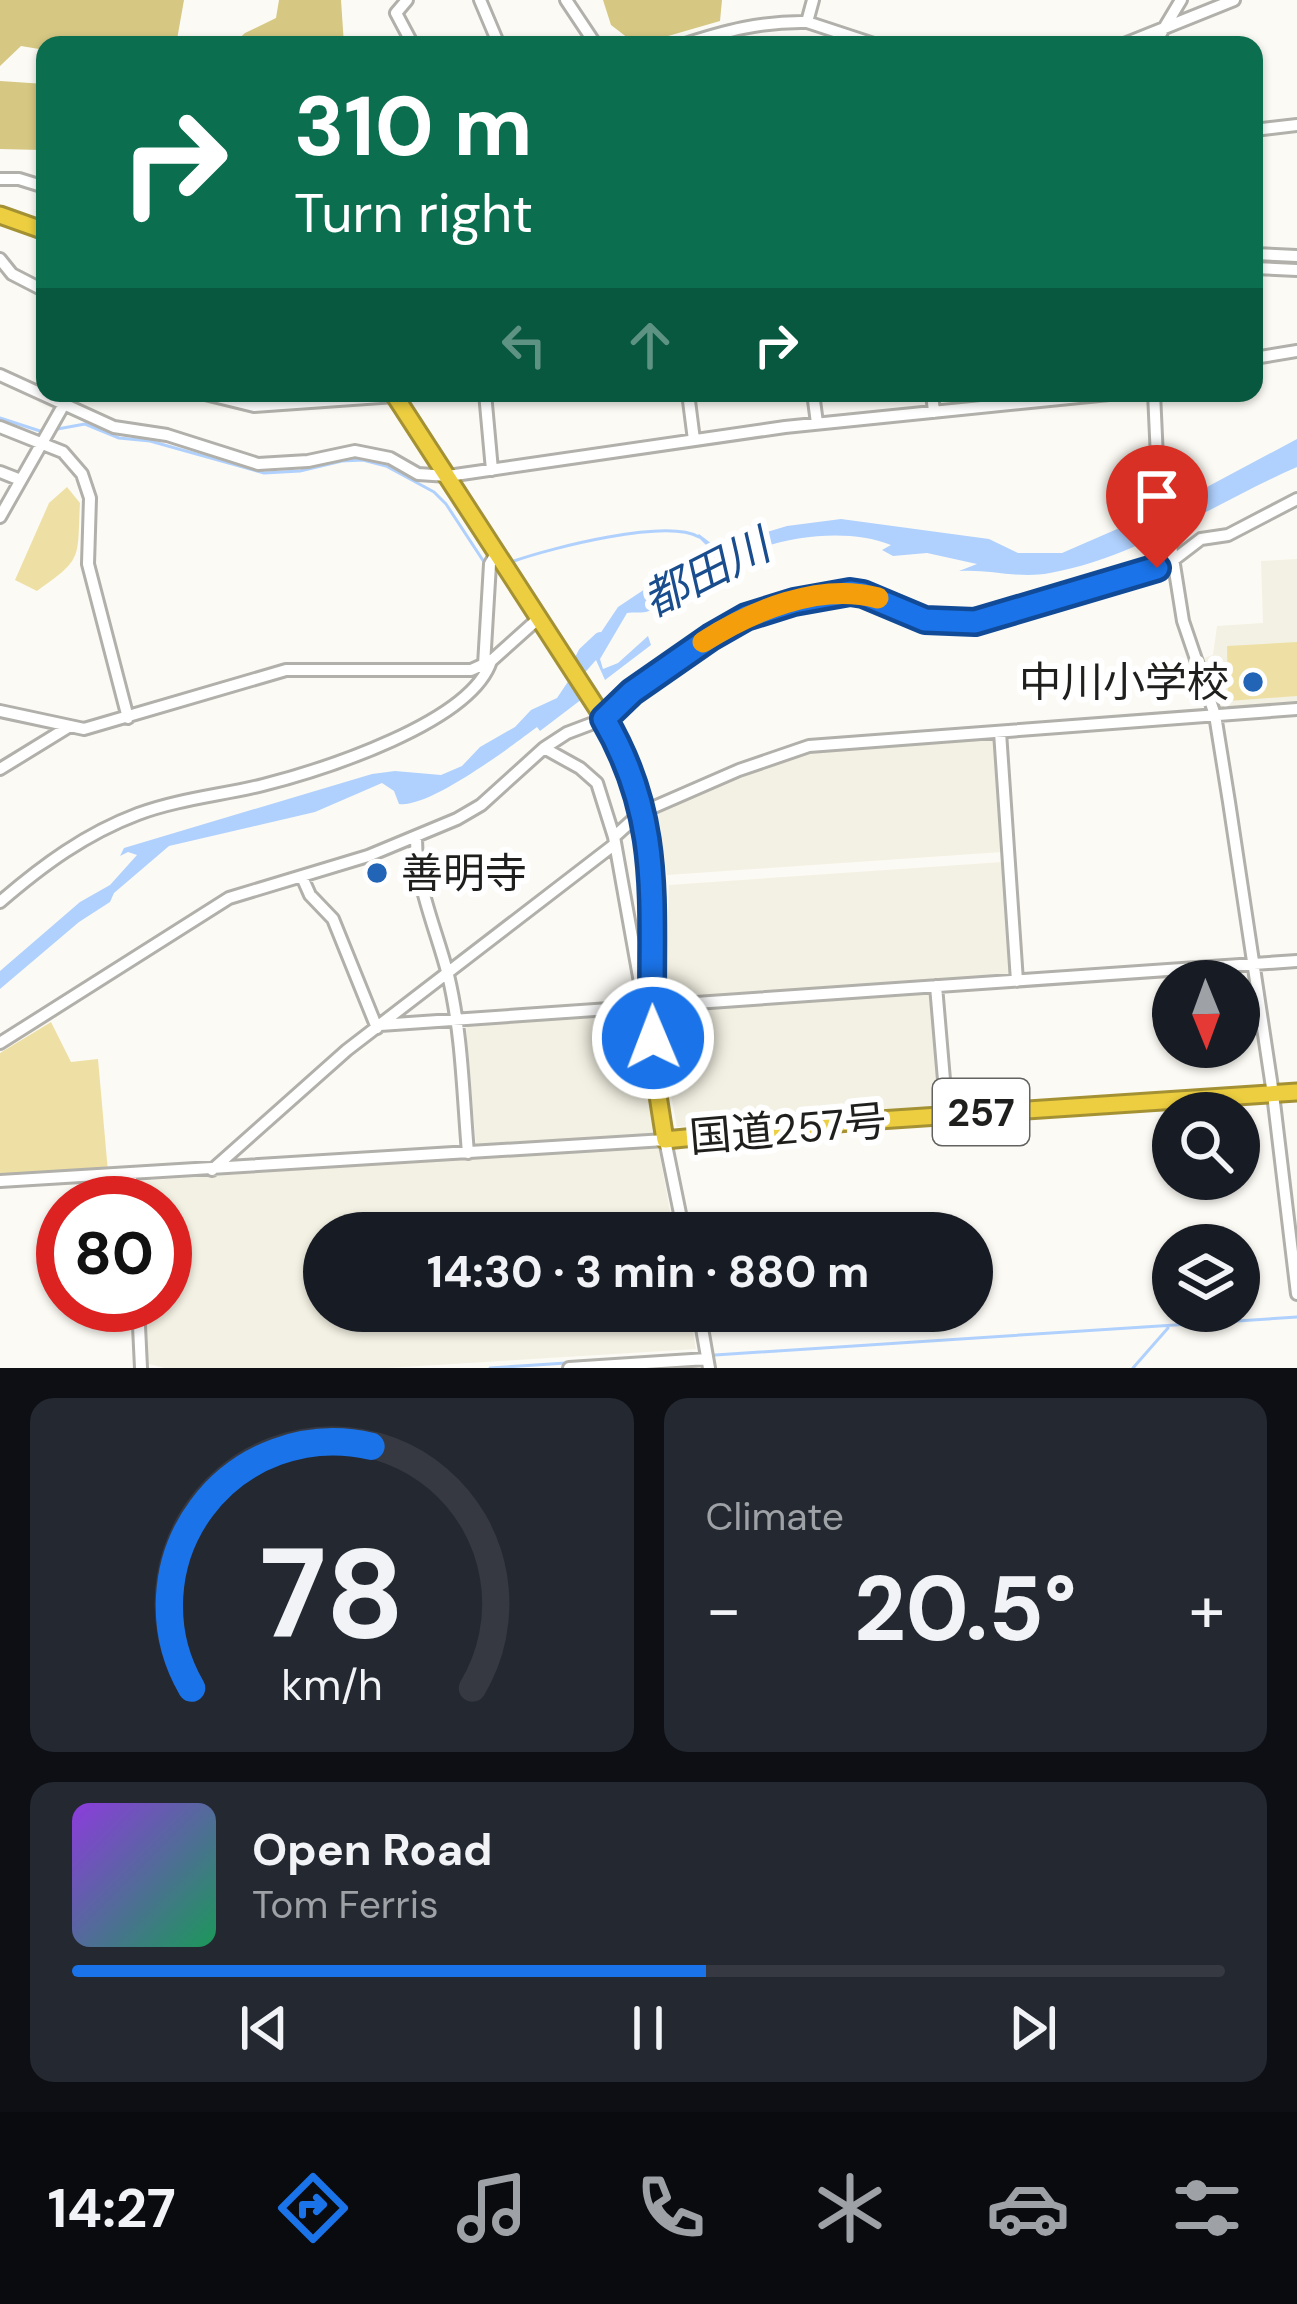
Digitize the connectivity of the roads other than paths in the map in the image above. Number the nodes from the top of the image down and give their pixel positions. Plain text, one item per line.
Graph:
1 (407, 0) edge
2 (480, 0) edge
3 (566, 0) edge
4 (813, 0) edge
5 (1181, 0) edge
6 (1234, 0) edge
7 (807, 22) junction
8 (1163, 32) junction
9 (408, 36) edge
10 (496, 36) edge
11 (590, 36) edge
12 (711, 36) edge
13 (850, 36) edge
14 (1150, 36) edge
15 (1160, 36) edge
16 (1297, 125) edge
17 (1263, 129) edge
18 (0, 179) edge
19 (36, 184) edge
20 (0, 215) edge
21 (36, 228) edge
22 (1263, 254) edge
23 (1297, 256) edge
24 (0, 259) edge
25 (1263, 268) edge
26 (1297, 270) edge
27 (36, 286) edge
28 (1297, 350) edge
29 (1263, 356) edge
30 (0, 375) edge
31 (36, 390) edge
32 (57, 402) edge
33 (238, 402) edge
34 (292, 402) edge
35 (399, 402) edge
36 (486, 402) edge
37 (689, 402) edge
38 (814, 402) edge
39 (933, 402) edge
40 (1010, 402) edge
41 (1154, 402) edge
42 (62, 406) junction
43 (934, 412) junction
44 (817, 423) junction
45 (0, 427) edge
46 (43, 435) junction
47 (694, 440) junction
48 (492, 470) junction
49 (0, 472) edge
50 (448, 476) junction
51 (18, 479) junction
52 (5, 495) edge
53 (1297, 499) edge
54 (0, 517) edge
55 (497, 552) junction
56 (1175, 556) junction
57 (544, 625) junction
58 (488, 663) junction
59 (1297, 710) edge
60 (0, 711) edge
61 (1215, 716) junction
62 (603, 717) junction
63 (128, 718) junction
64 (70, 726) junction
65 (1000, 732) junction
66 (544, 748) junction
67 (0, 769) edge
68 (654, 806) dead end
69 (636, 817) dead end
70 (416, 838) junction
71 (614, 840) junction
72 (302, 877) junction
73 (0, 902) edge
74 (1250, 960) edge
75 (1297, 961) edge
76 (1260, 963) edge
77 (1152, 971) edge
78 (448, 974) junction
79 (1017, 980) junction
80 (936, 986) junction
81 (652, 1000) junction
82 (1260, 1017) edge
83 (457, 1019) junction
84 (378, 1026) junction
85 (0, 1043) edge
86 (1297, 1092) edge
87 (1273, 1094) junction
88 (947, 1115) junction
89 (665, 1140) junction
90 (468, 1153) junction
91 (211, 1171) junction
92 (131, 1175) joint
93 (0, 1181) edge
94 (680, 1212) edge
95 (1297, 1294) edge
96 (139, 1332) edge
97 (703, 1332) edge
98 (708, 1363) edge
99 (141, 1368) edge
100 (569, 1368) edge

1 - 9 street
2 - 10 street
3 - 11 street
4 - 7 street
5 - 8 street
6 - 8 street
7 - 12 street
7 - 13 street
8 - 14 street
8 - 15 street
16 - 17 street
18 - 19 street
20 - 21 highway
22 - 23 street
24 - 27 street
25 - 26 street
28 - 29 street
30 - 31 street
32 - 42 street
33 - 34 street
35 - 50 highway, 国道257号
36 - 48 street
37 - 47 street
38 - 44 street
39 - 43 street
40 - 43 street
41 - 56 street
42 - 46 street
42 - 50 street
43 - 44 street
44 - 47 street
45 - 46 street
46 - 51 street
46 - 63 street
47 - 48 street
48 - 50 street
49 - 51 street
50 - 55 highway, 国道257号
51 - 52 street
52 - 54 street
53 - 56 street
55 - 57 highway, 国道257号
55 - 58 street
56 - 61 street
56 - 62 street
57 - 58 street
57 - 62 highway, 国道257号
58 - 63 street
58 - 73 street
59 - 61 street
60 - 64 street
61 - 65 street
61 - 74 street
62 - 66 street
62 - 81 highway, 国道257号
63 - 64 street
64 - 67 street
65 - 68 street
65 - 79 street
66 - 70 street
66 - 71 street
69 - 71 street
70 - 72 street
70 - 78 street
71 - 78 street
71 - 81 street
72 - 84 street
72 - 85 street
75 - 76 street
77 - 79 street
78 - 83 street
78 - 84 street
79 - 80 street
80 - 81 street
80 - 88 street
81 - 83 street
81 - 89 highway, 国道257号
82 - 87 street
83 - 84 street
83 - 90 street
84 - 91 street
86 - 87 highway, 国道257号 / 257
87 - 88 highway, 国道257号 / 257
87 - 95 street
88 - 89 highway, 国道257号 / 257
89 - 90 street
89 - 94 street
90 - 91 street
91 - 92 street
92 - 93 street
96 - 99 street
97 - 98 street
98 - 100 street

